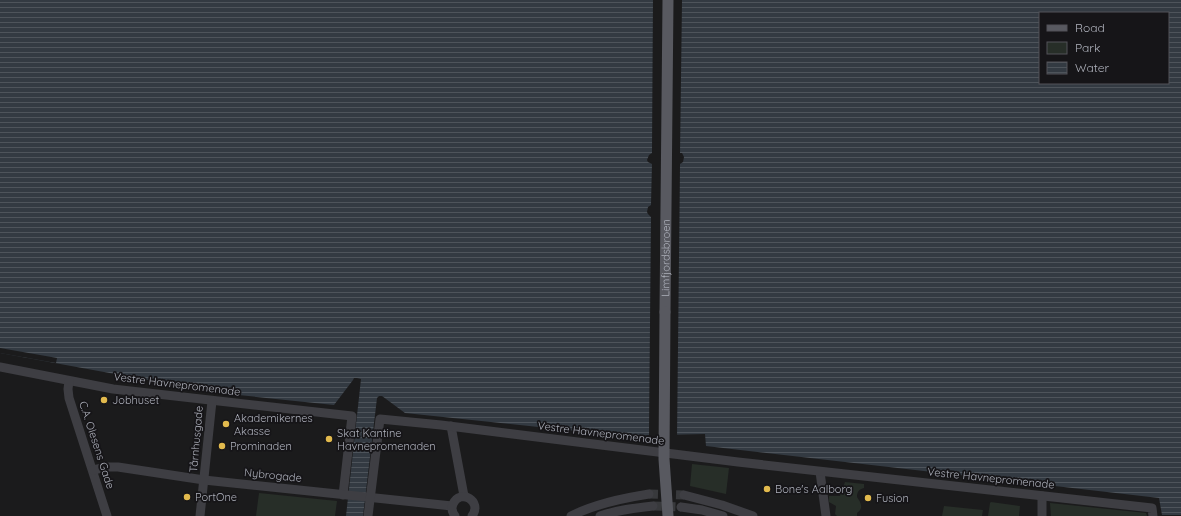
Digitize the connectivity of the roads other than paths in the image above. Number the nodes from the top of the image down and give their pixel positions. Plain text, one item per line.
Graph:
1 (668, 0) edge
2 (0, 367) edge
3 (69, 381) junction
4 (212, 401) junction
5 (451, 426) junction
6 (93, 470) junction
7 (820, 472) junction
8 (204, 480) junction
9 (650, 494) tunnel mouth
10 (345, 495) junction
11 (684, 495) tunnel mouth
12 (464, 496) junction
13 (1042, 496) junction
14 (370, 498) junction
15 (452, 506) junction
16 (653, 506) tunnel mouth
17 (681, 507) tunnel mouth
18 (107, 516) edge
19 (200, 516) edge
20 (368, 516) edge
21 (455, 516) edge
22 (472, 516) edge
23 (571, 516) edge
24 (600, 516) edge
25 (668, 516) edge
26 (723, 516) edge
27 (753, 516) edge
28 (826, 516) edge
29 (1042, 516) edge
30 (1153, 516) edge

1 - 25 main road, Limfjordsbroen, bridge
2 - 3 street, Vestre Havnepromenade
3 - 4 street, Vestre Havnepromenade
3 - 6 street, C.A. Olesens Gade
4 - 8 street, Tårnhusgade
4 - 10 street, Vestre Havnepromenade
5 - 7 street, Vestre Havnepromenade
5 - 12 street
5 - 14 street, Vestre Havnepromenade
6 - 8 street, Nybrogade
6 - 18 street, C.A. Olesens Gade
7 - 13 street, Vestre Havnepromenade
7 - 28 street
8 - 10 street, Nybrogade
8 - 19 street, Tårnhusgade
9 - 23 street
10 - 14 street, Nybrogade
11 - 27 street
12 - 15 street
12 - 22 street
13 - 29 street
13 - 30 street, Vestre Havnepromenade
14 - 15 street, Nybrogade
14 - 20 street
15 - 21 street
16 - 24 street
17 - 26 street

